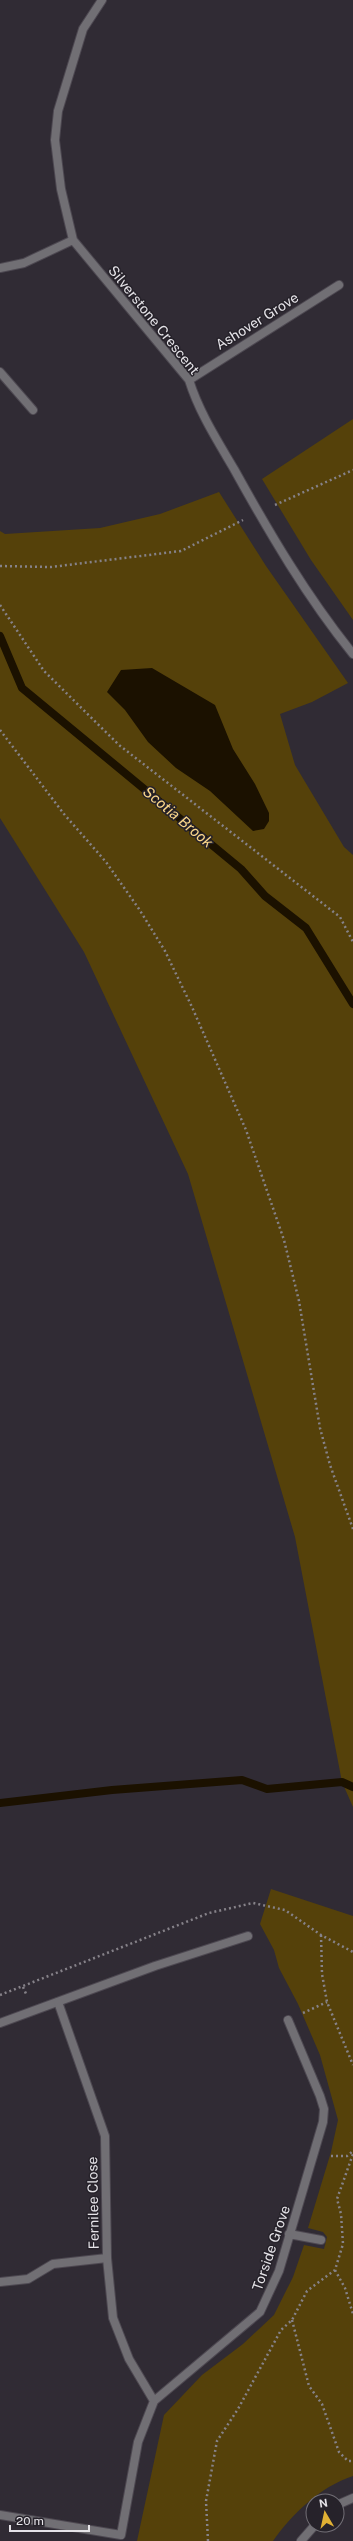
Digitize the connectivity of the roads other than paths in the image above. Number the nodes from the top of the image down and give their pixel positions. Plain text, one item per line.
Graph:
1 (102, 0) edge
2 (73, 240) junction
3 (0, 268) edge
4 (338, 285) dead end
5 (0, 372) edge
6 (189, 380) junction
7 (33, 410) dead end
8 (353, 654) edge
9 (248, 1936) dead end
10 (58, 2002) junction
11 (288, 2020) road end
12 (0, 2023) edge
13 (289, 2234) junction
14 (321, 2240) dead end
15 (107, 2258) junction
16 (0, 2282) edge
17 (154, 2401) junction
18 (0, 2515) edge
19 (308, 2533) edge
20 (122, 2538) edge
21 (301, 2541) edge

1 - 2 street, Silverstone Crescent
2 - 3 street
2 - 6 street, Silverstone Crescent
4 - 6 street, Ashover Grove
5 - 7 street
6 - 8 street, Silverstone Crescent
9 - 10 street
10 - 12 street
10 - 15 street, Fernilee Close
11 - 13 street, Torside Grove
13 - 14 street
13 - 17 street, Torside Grove
15 - 16 street
15 - 17 street, Fernilee Close
17 - 20 street, Torside Grove
18 - 20 street
19 - 21 street

